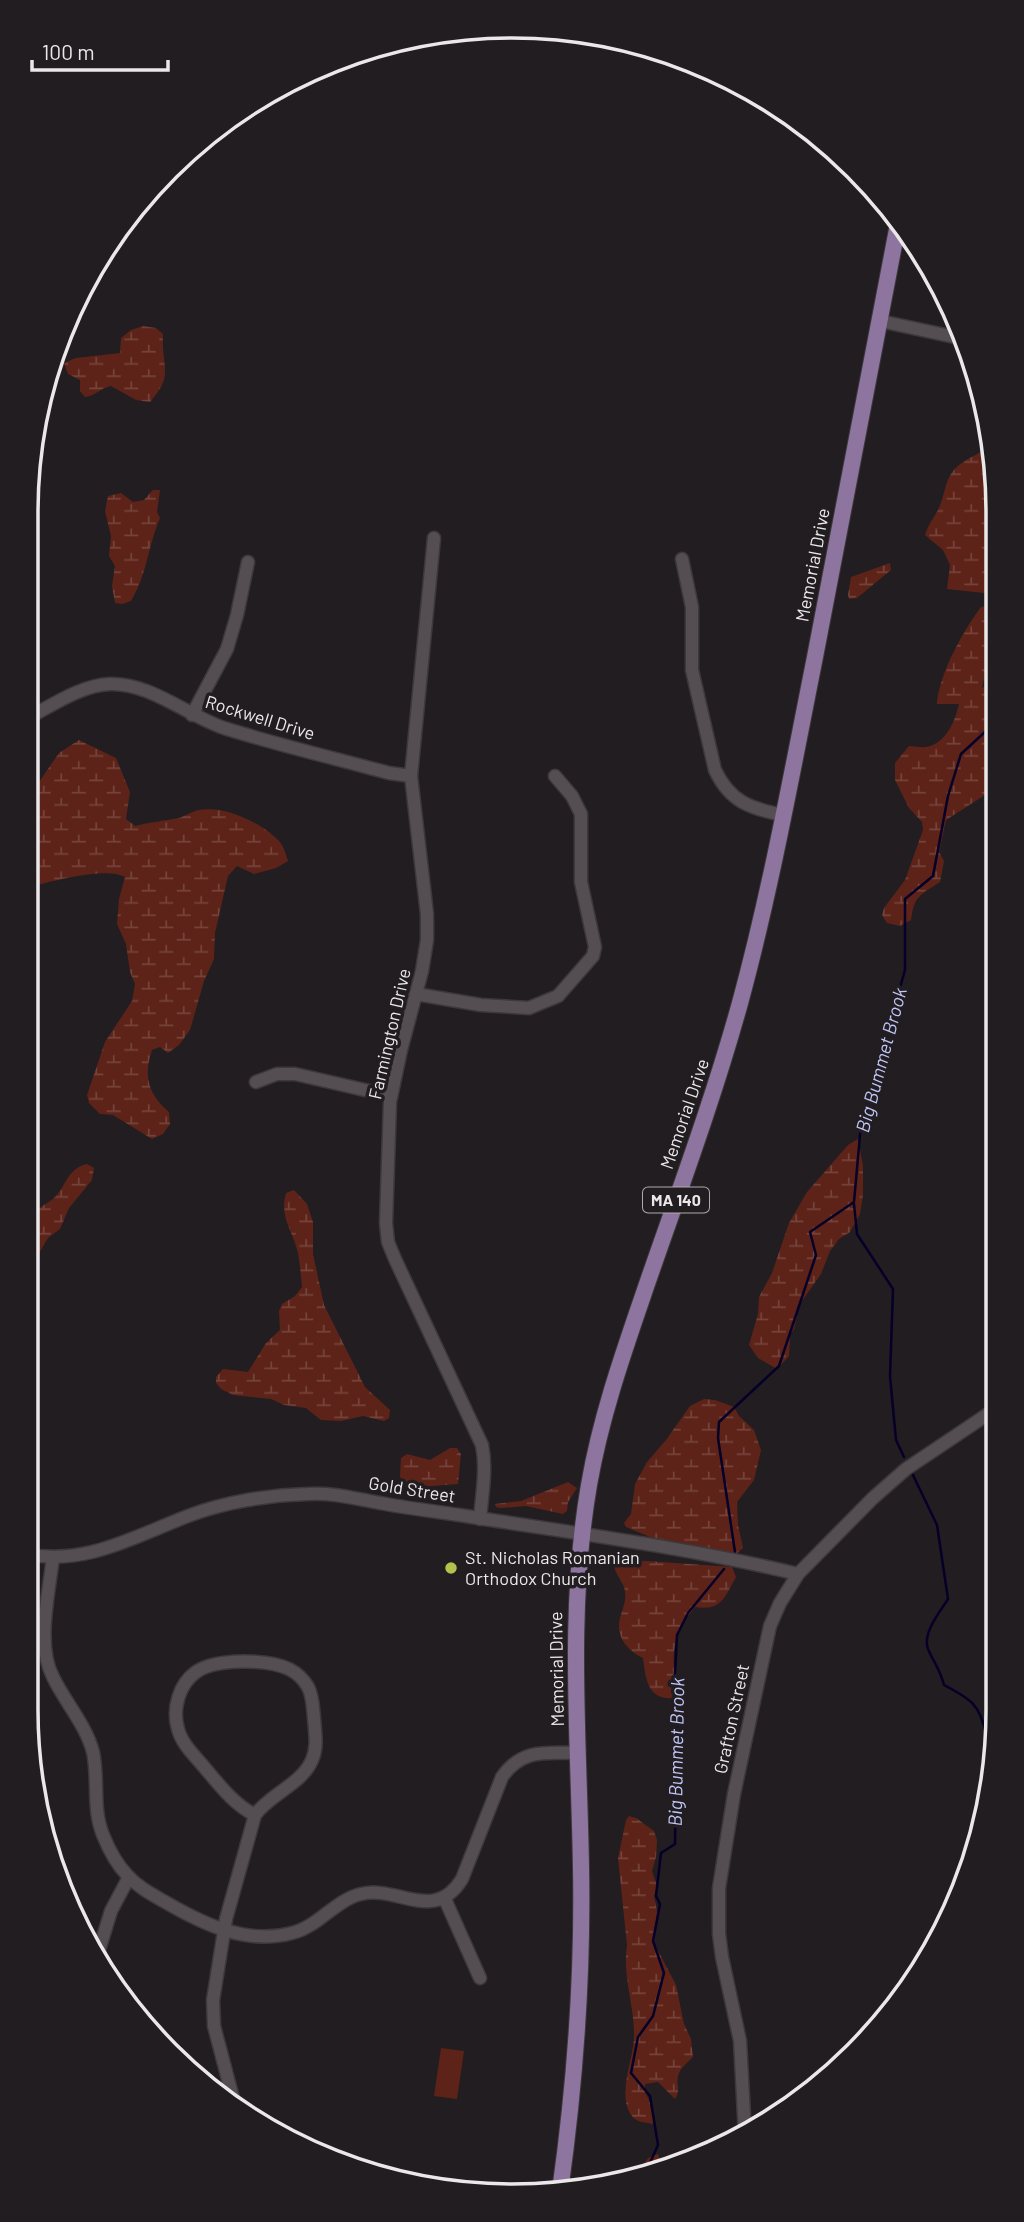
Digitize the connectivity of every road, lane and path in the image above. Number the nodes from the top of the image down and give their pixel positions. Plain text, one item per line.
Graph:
1 (896, 235) edge
2 (880, 321) junction
3 (951, 336) edge
4 (435, 538) dead end
5 (681, 559) dead end
6 (248, 562) dead end
7 (38, 713) edge
8 (192, 715) junction
9 (411, 776) junction
10 (555, 776) dead end
11 (784, 815) junction
12 (416, 994) junction
13 (256, 1082) dead end
14 (391, 1096) junction
15 (986, 1415) edge
16 (480, 1518) junction
17 (581, 1533) junction
18 (38, 1556) edge
19 (53, 1558) junction
20 (798, 1574) junction
21 (578, 1752) junction
22 (255, 1815) junction
23 (129, 1878) junction
24 (444, 1897) junction
25 (223, 1930) junction
26 (101, 1944) edge
27 (480, 1978) dead end
28 (231, 2091) edge
29 (744, 2122) edge
30 (561, 2180) edge

1 - 2 main road, Memorial Drive / MA 140
2 - 3 street
2 - 11 main road, Memorial Drive / MA 140
4 - 9 street, Farmington Drive
5 - 11 street
6 - 8 street
7 - 8 street, Rockwell Drive
8 - 9 street, Rockwell Drive
9 - 12 street, Farmington Drive
10 - 12 street
11 - 17 main road, Memorial Drive / MA 140
12 - 14 street, Farmington Drive
13 - 14 street
14 - 16 street, Farmington Drive
15 - 20 street, Grafton Street
16 - 17 street, Gold Street
16 - 19 street, Gold Street
17 - 20 street, Gold Street
17 - 21 main road, Memorial Drive / MA 140
18 - 19 street, Gold Street
19 - 23 street
20 - 29 street, Grafton Street
21 - 24 street
21 - 30 main road, Memorial Drive / MA 140
22 - 22 street
22 - 25 street
23 - 25 street
23 - 26 street
24 - 25 street
24 - 27 street
25 - 28 street

